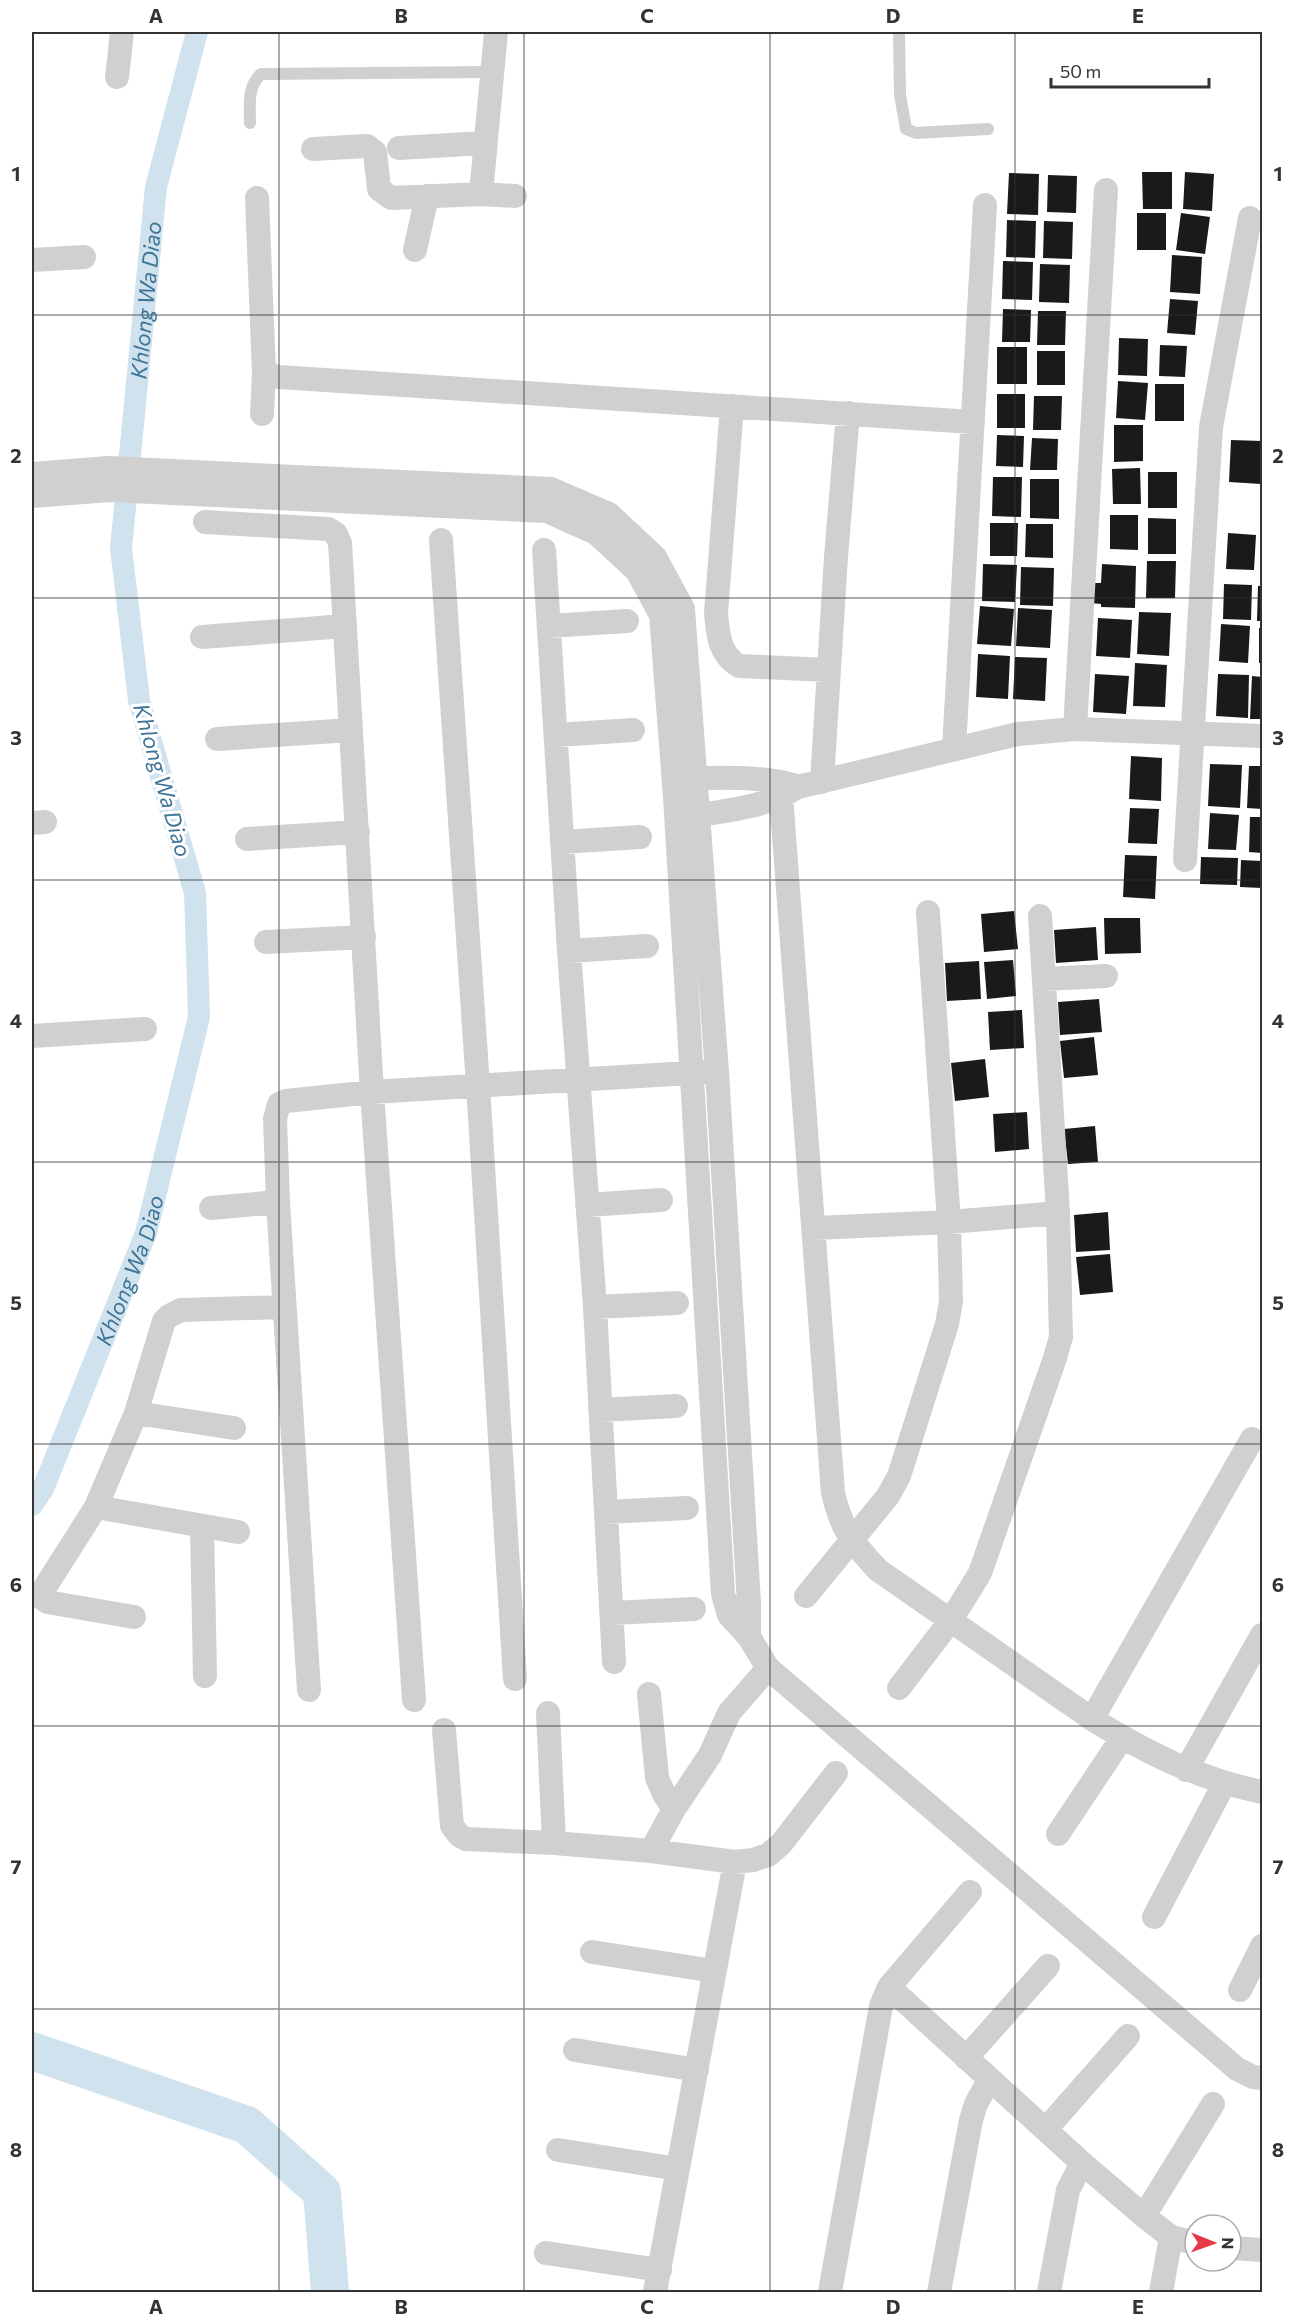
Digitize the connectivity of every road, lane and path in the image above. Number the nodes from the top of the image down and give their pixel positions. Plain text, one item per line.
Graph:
1 (122, 32) edge
2 (496, 32) edge
3 (899, 32) edge
4 (492, 72) junction
5 (117, 77) dead end
6 (250, 123) dead end
7 (988, 129) dead end
8 (484, 143) junction
9 (399, 148) dead end
10 (313, 149) dead end
11 (1106, 190) dead end
12 (481, 194) junction
13 (427, 196) junction
14 (515, 196) dead end
15 (257, 198) dead end
16 (985, 205) dead end
17 (1250, 218) dead end
18 (415, 250) dead end
19 (84, 257) dead end
20 (32, 260) edge
21 (264, 373) junction
22 (732, 406) junction
23 (848, 413) junction
24 (262, 414) dead end
25 (973, 422) junction
26 (32, 474) edge
27 (114, 479) junction
28 (32, 496) edge
29 (205, 522) dead end
30 (441, 540) dead end
31 (544, 550) dead end
32 (627, 621) dead end
33 (345, 626) junction
34 (549, 626) junction
35 (202, 637) dead end
36 (828, 670) junction
37 (1075, 729) junction
38 (351, 730) junction
39 (633, 730) dead end
40 (1192, 734) junction
41 (556, 735) junction
42 (1263, 736) edge
43 (217, 739) dead end
44 (954, 748) junction
45 (822, 782) junction
46 (786, 789) junction
47 (691, 797) junction
48 (358, 832) junction
49 (640, 837) dead end
50 (247, 839) dead end
51 (562, 842) junction
52 (1185, 860) dead end
53 (928, 912) dead end
54 (1040, 916) dead end
55 (364, 937) junction
56 (266, 942) dead end
57 (647, 945) dead end
58 (569, 951) junction
59 (1106, 976) dead end
60 (1044, 979) junction
61 (145, 1029) dead end
62 (32, 1036) edge
63 (717, 1072) junction
64 (692, 1073) junction
65 (579, 1079) junction
66 (478, 1086) junction
67 (372, 1092) junction
68 (661, 1200) dead end
69 (278, 1202) junction
70 (587, 1205) junction
71 (211, 1208) dead end
72 (1058, 1214) junction
73 (949, 1222) junction
74 (815, 1228) junction
75 (677, 1303) dead end
76 (284, 1307) junction
77 (595, 1307) junction
78 (676, 1406) dead end
79 (600, 1410) junction
80 (136, 1413) junction
81 (234, 1428) dead end
82 (1252, 1439) dead end
83 (96, 1507) junction
84 (687, 1508) dead end
85 (606, 1512) junction
86 (202, 1527) junction
87 (238, 1532) dead end
88 (852, 1542) junction
89 (806, 1596) dead end
90 (694, 1609) dead end
91 (612, 1613) junction
92 (134, 1617) dead end
93 (951, 1620) junction
94 (1263, 1635) edge
95 (749, 1637) junction
96 (614, 1662) dead end
97 (768, 1668) junction
98 (205, 1676) dead end
99 (515, 1679) dead end
100 (899, 1688) dead end
101 (309, 1690) dead end
102 (649, 1694) dead end
103 (414, 1700) dead end
104 (548, 1713) dead end
105 (1092, 1719) junction
106 (444, 1730) dead end
107 (1122, 1738) junction
108 (1186, 1770) junction
109 (836, 1773) dead end
110 (1224, 1784) junction
111 (1263, 1792) edge
112 (674, 1809) junction
113 (1058, 1834) dead end
114 (554, 1843) junction
115 (651, 1851) junction
116 (735, 1862) junction
117 (970, 1892) dead end
118 (1154, 1917) dead end
119 (1263, 1946) edge
120 (592, 1952) dead end
121 (1048, 1966) dead end
122 (714, 1971) junction
123 (889, 1987) junction
124 (1240, 1990) dead end
125 (1128, 2036) dead end
126 (575, 2050) dead end
127 (966, 2058) junction
128 (697, 2070) junction
129 (1263, 2078) edge
130 (989, 2080) junction
131 (1212, 2104) dead end
132 (1046, 2129) junction
133 (558, 2150) dead end
134 (1082, 2163) junction
135 (678, 2169) junction
136 (1144, 2216) junction
137 (1171, 2237) junction
138 (1183, 2240) edge
139 (1243, 2249) edge
140 (1263, 2250) edge
141 (546, 2253) dead end
142 (658, 2281) edge
143 (830, 2292) edge
144 (939, 2292) edge
145 (1049, 2292) edge
146 (1161, 2292) edge

1 - 5 street
2 - 4 street
3 - 7 lane
4 - 6 lane
4 - 8 street
8 - 9 street
8 - 12 street
10 - 13 street
11 - 37 street
12 - 13 street
12 - 14 street
13 - 18 street
15 - 21 street
16 - 25 street
17 - 40 street
19 - 20 street
21 - 22 street
21 - 24 street
22 - 23 street
22 - 36 street
23 - 25 street
23 - 36 street
25 - 44 street
26 - 27 street
27 - 28 street
27 - 47 street
29 - 33 street
30 - 66 street
31 - 34 street
32 - 34 street
33 - 35 street
33 - 38 street
34 - 41 street
36 - 45 street
37 - 40 street
37 - 44 street
38 - 43 street
38 - 48 street
39 - 41 street
40 - 42 street
40 - 52 street
41 - 51 street
44 - 45 street
45 - 46 street
46 - 47 street
46 - 47 street
46 - 74 street
47 - 63 street
47 - 64 street
48 - 50 street
48 - 55 street
49 - 51 street
51 - 58 street
53 - 73 street
54 - 60 street
55 - 56 street
55 - 67 street
57 - 58 street
58 - 65 street
59 - 60 street
60 - 72 street
61 - 62 street
63 - 64 street
63 - 95 street
64 - 65 street
64 - 95 street
65 - 66 street
65 - 70 street
66 - 67 street
66 - 99 street
67 - 69 street
67 - 103 street
68 - 70 street
69 - 71 street
69 - 76 street
70 - 77 street
72 - 73 street
72 - 93 street
73 - 74 street
73 - 88 street
74 - 88 street
75 - 77 street
76 - 80 street
76 - 101 street
77 - 79 street
78 - 79 street
79 - 85 street
80 - 81 street
80 - 83 street
82 - 105 street
83 - 86 street
83 - 92 street
84 - 85 street
85 - 91 street
86 - 87 street
86 - 98 street
88 - 89 street
88 - 93 street
90 - 91 street
91 - 96 street
93 - 100 street
93 - 105 street
94 - 108 street
95 - 97 street
97 - 112 street
97 - 129 street
102 - 112 street
104 - 114 street
105 - 107 street
106 - 114 street
107 - 108 street
107 - 113 street
108 - 110 street
109 - 116 street
110 - 111 street
110 - 118 street
112 - 115 street
114 - 115 street
115 - 116 street
116 - 122 street
117 - 123 street
119 - 124 street
120 - 122 street
121 - 127 street
122 - 128 street
123 - 127 street
123 - 143 street
125 - 132 street
126 - 128 street
127 - 130 street
128 - 135 street
130 - 132 street
130 - 144 street
131 - 136 street
132 - 134 street
133 - 135 street
134 - 136 street
134 - 145 street
135 - 142 street
136 - 137 street
137 - 138 street
137 - 146 street
139 - 140 street
141 - 142 street

